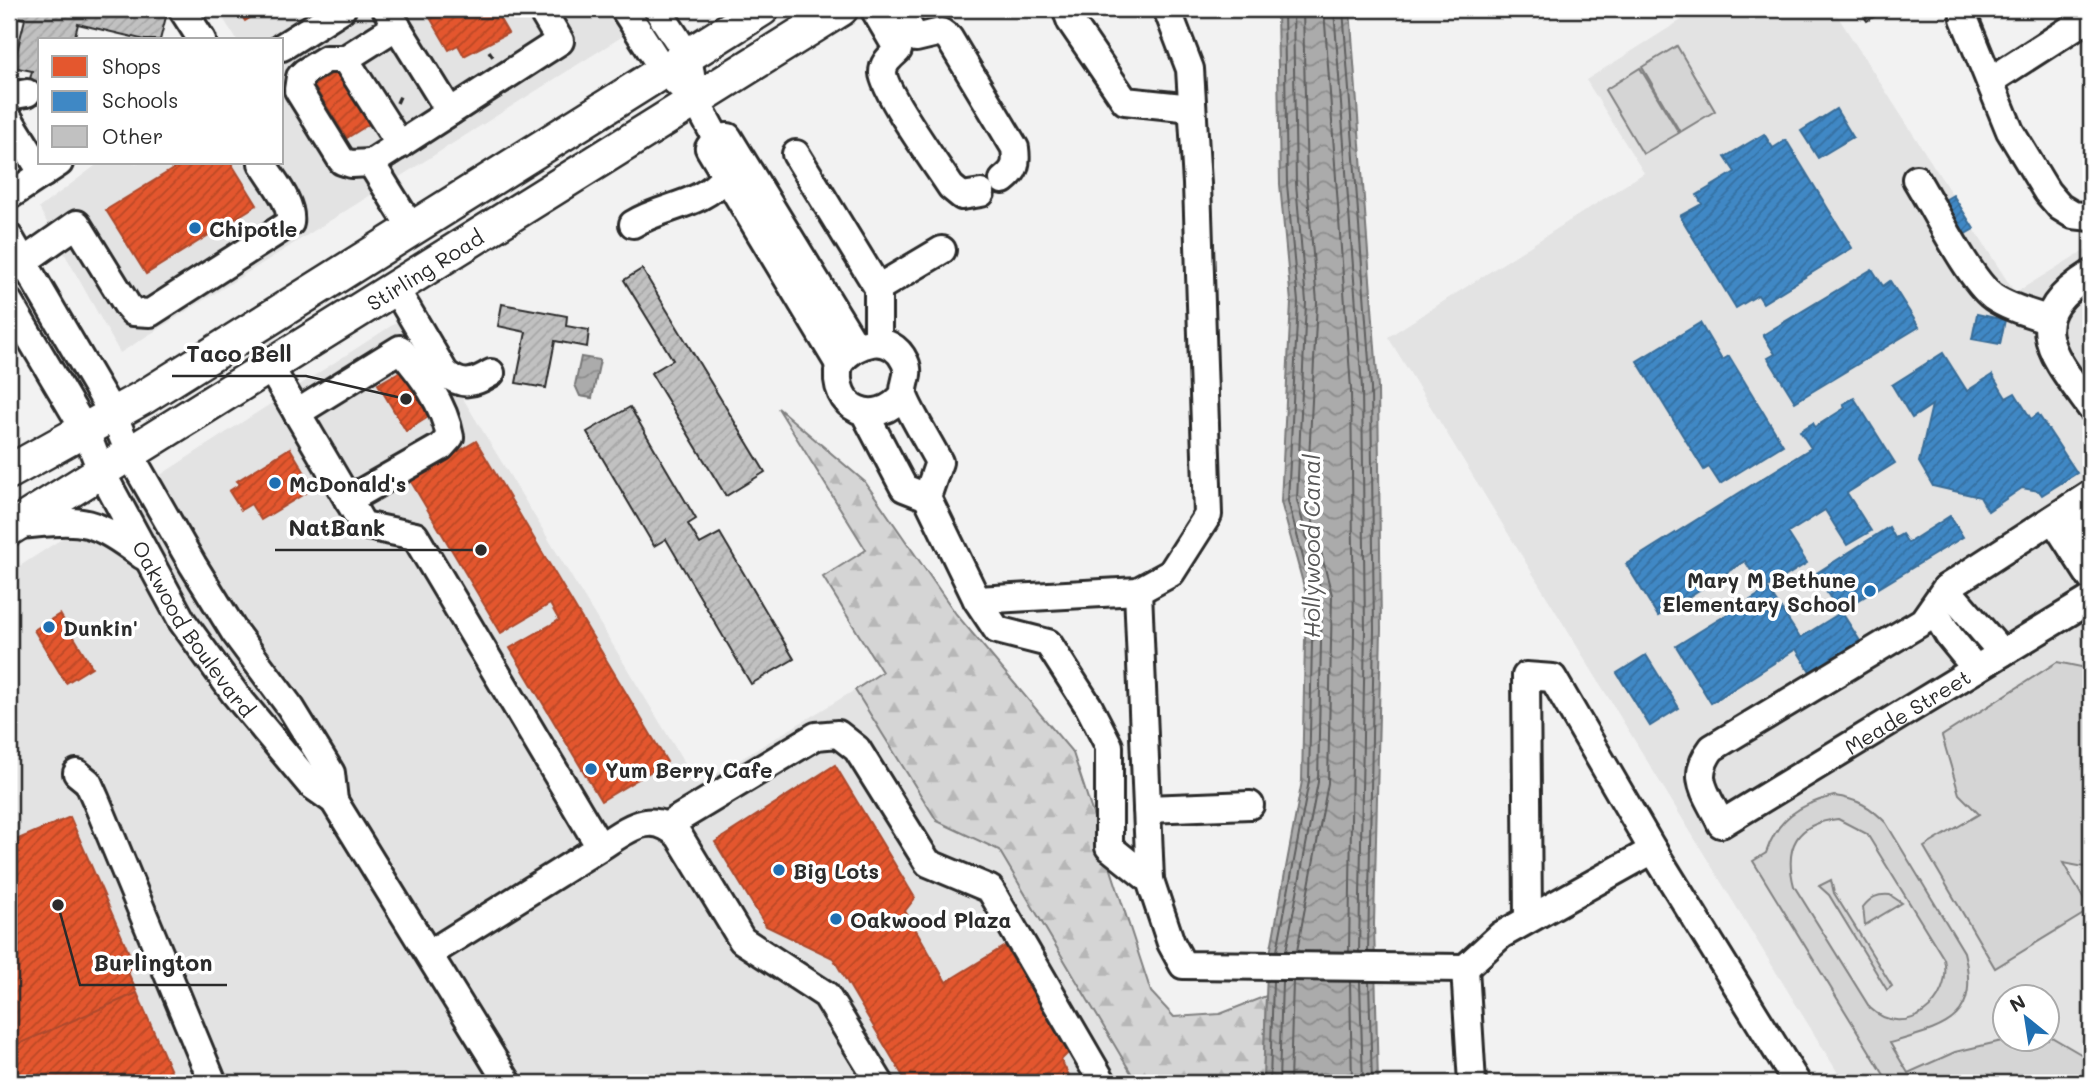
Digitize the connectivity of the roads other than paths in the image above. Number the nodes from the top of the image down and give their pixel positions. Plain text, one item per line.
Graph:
1 (182, 9) edge
2 (342, 9) edge
3 (541, 9) edge
4 (624, 9) edge
5 (657, 9) edge
6 (762, 9) edge
7 (841, 9) edge
8 (874, 9) edge
9 (898, 9) edge
10 (1066, 9) edge
11 (1167, 9) edge
12 (1964, 9) edge
13 (2091, 16) edge
14 (392, 17) edge
15 (201, 38) edge
16 (907, 44) junction
17 (284, 46) edge
18 (345, 59) junction
19 (676, 63) junction
20 (1990, 81) junction
21 (695, 99) junction
22 (1192, 108) junction
23 (450, 112) junction
24 (9, 118) edge
25 (716, 138) junction
26 (400, 145) junction
27 (38, 153) edge
28 (796, 153) dead end
29 (371, 163) junction
30 (263, 164) edge
31 (51, 168) edge
32 (725, 176) junction
33 (1916, 179) dead end
34 (9, 196) edge
35 (2091, 217) edge
36 (633, 224) dead end
37 (412, 229) junction
38 (9, 237) edge
39 (942, 250) dead end
40 (17, 268) edge
41 (2091, 274) edge
42 (395, 288) junction
43 (878, 288) junction
44 (9, 302) edge
45 (2048, 319) junction
46 (858, 351) junction
47 (270, 367) junction
48 (491, 373) dead end
49 (904, 394) junction
50 (2091, 408) edge
51 (864, 412) junction
52 (297, 413) junction
53 (114, 416) junction
54 (86, 432) junction
55 (130, 455) junction
56 (9, 472) edge
57 (102, 473) junction
58 (927, 497) junction
59 (348, 500) junction
60 (2072, 507) edge
61 (12, 527) edge
62 (2091, 538) edge
63 (145, 557) junction
64 (2091, 578) edge
65 (1138, 591) junction
66 (1940, 598) junction
67 (2091, 599) edge
68 (977, 600) junction
69 (2002, 653) junction
70 (1976, 669) junction
71 (77, 773) dead end
72 (334, 801) junction
73 (1250, 804) dead end
74 (1147, 809) junction
75 (668, 825) junction
76 (600, 847) junction
77 (1653, 850) junction
78 (1150, 880) junction
79 (1528, 919) junction
80 (429, 954) junction
81 (1465, 968) junction
82 (213, 1083) edge
83 (508, 1083) edge
84 (880, 1083) edge
85 (1103, 1083) edge
86 (1472, 1083) edge
87 (1797, 1083) edge

1 - 15 street
2 - 17 street
3 - 23 street
4 - 19 street
5 - 19 street
6 - 19 main road, Stirling Road
7 - 21 main road, Stirling Road
8 - 16 street
9 - 16 street
10 - 22 street
11 - 22 street
12 - 20 street
13 - 20 street
14 - 18 street
14 - 23 street
16 - 16 street
18 - 26 street
18 - 29 street
19 - 21 street
19 - 37 main road, Stirling Road
20 - 35 street
21 - 25 street
21 - 42 main road, Stirling Road
22 - 65 street
23 - 26 street
24 - 27 street
25 - 32 street
25 - 46 street
26 - 29 street
28 - 43 street
29 - 37 street
30 - 40 street
31 - 34 street
32 - 36 street
32 - 46 street
33 - 45 street
37 - 53 main road, Stirling Road
38 - 40 street, Oakwood Boulevard
39 - 43 street
40 - 53 street, Oakwood Boulevard
41 - 45 street
42 - 47 main road, Stirling Road
42 - 48 street
43 - 46 street
44 - 54 street, Oakwood Boulevard
45 - 50 street
46 - 49 street
46 - 51 street
47 - 52 street
47 - 55 main road, Stirling Road
49 - 51 street
49 - 58 street
51 - 58 street
52 - 59 street
52 - 59 street
53 - 54 main road, Stirling Road
53 - 55 street, Oakwood Boulevard
54 - 56 main road, Stirling Road
54 - 57 street, Oakwood Boulevard
55 - 57 main road, Stirling Road
55 - 72 street, Oakwood Boulevard
57 - 61 main road, Stirling Road
57 - 63 street, Oakwood Boulevard
58 - 68 street
59 - 76 street
60 - 62 street
60 - 64 street
60 - 66 street
61 - 63 street
63 - 72 street, Oakwood Boulevard
65 - 68 street
65 - 74 street
66 - 69 street
66 - 70 street
66 - 70 street, Meade Street
67 - 69 street, Meade Street
68 - 78 street
69 - 70 street, Meade Street
71 - 82 street
72 - 80 street, Oakwood Boulevard
73 - 74 street
74 - 78 street
75 - 76 street
75 - 84 street
75 - 85 street
76 - 80 street
77 - 79 street
77 - 79 street
77 - 87 street
78 - 81 street
79 - 81 street
80 - 83 street, Oakwood Boulevard
81 - 86 street

